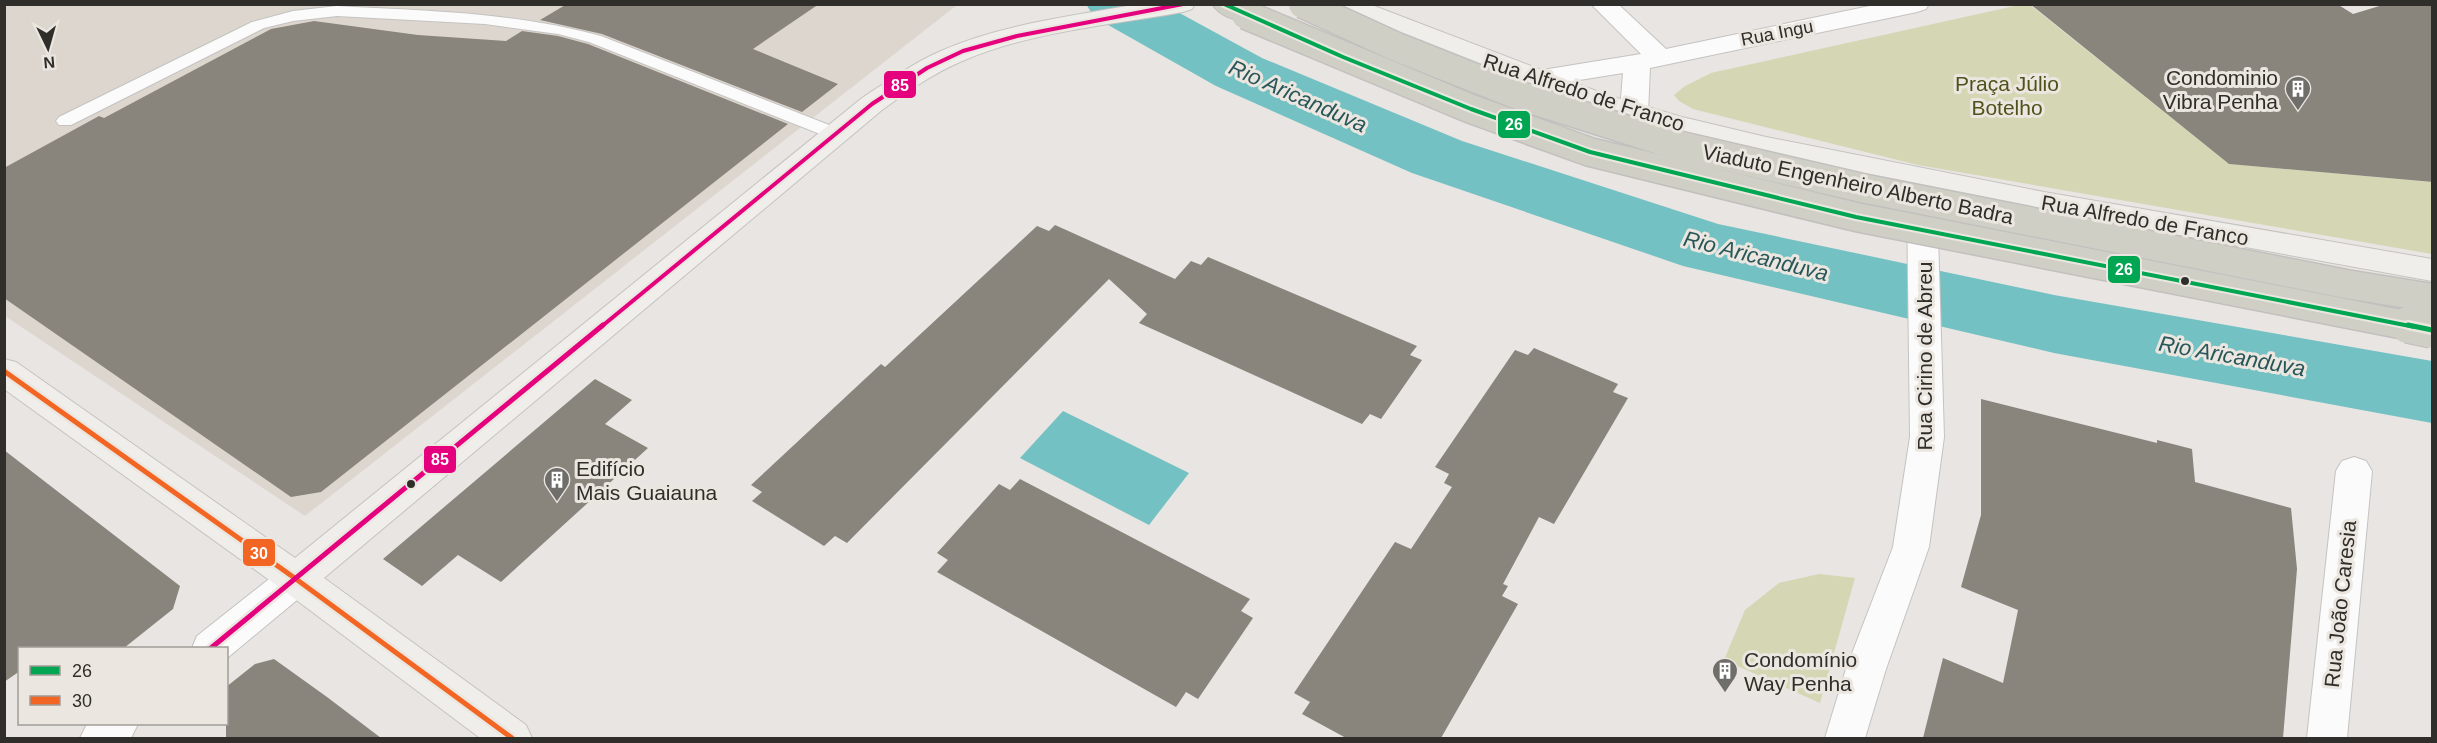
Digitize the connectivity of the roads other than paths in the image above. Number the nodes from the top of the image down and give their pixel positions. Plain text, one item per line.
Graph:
1 (1183, 4) edge
2 (1224, 4) edge
3 (1303, 4) edge
4 (1344, 4) edge
5 (1603, 4) edge
6 (1917, 4) edge
7 (1648, 60) junction
8 (1536, 79) junction
9 (1634, 112) junction
10 (65, 121) dead end
11 (836, 134) junction
12 (1921, 178) junction
13 (2433, 270) edge
14 (2433, 298) edge
15 (2433, 330) edge
16 (4, 370) edge
17 (2354, 471) dead end
18 (296, 579) junction
19 (211, 647) edge
20 (116, 725) edge
21 (100, 738) edge
22 (512, 738) edge
23 (1845, 738) edge
24 (2327, 738) edge

1 - 11 street
2 - 15 highway, Viaduto Engenheiro Alberto Badra, bridge
3 - 14 highway, Viaduto Engenheiro Alberto Badra, bridge
4 - 8 street, Rua Alfredo de Franco
5 - 7 street
6 - 7 street, Rua Ingu
7 - 8 street, Rua Ingu
7 - 9 street
8 - 9 street, Rua Alfredo de Franco
9 - 12 street, Rua Alfredo de Franco
10 - 11 lane
11 - 18 street
12 - 13 street, Rua Alfredo de Franco
12 - 23 street, Rua Cirino de Abreu
16 - 18 street
17 - 24 street, Rua João Caresia
18 - 19 street
18 - 22 street
20 - 21 street

